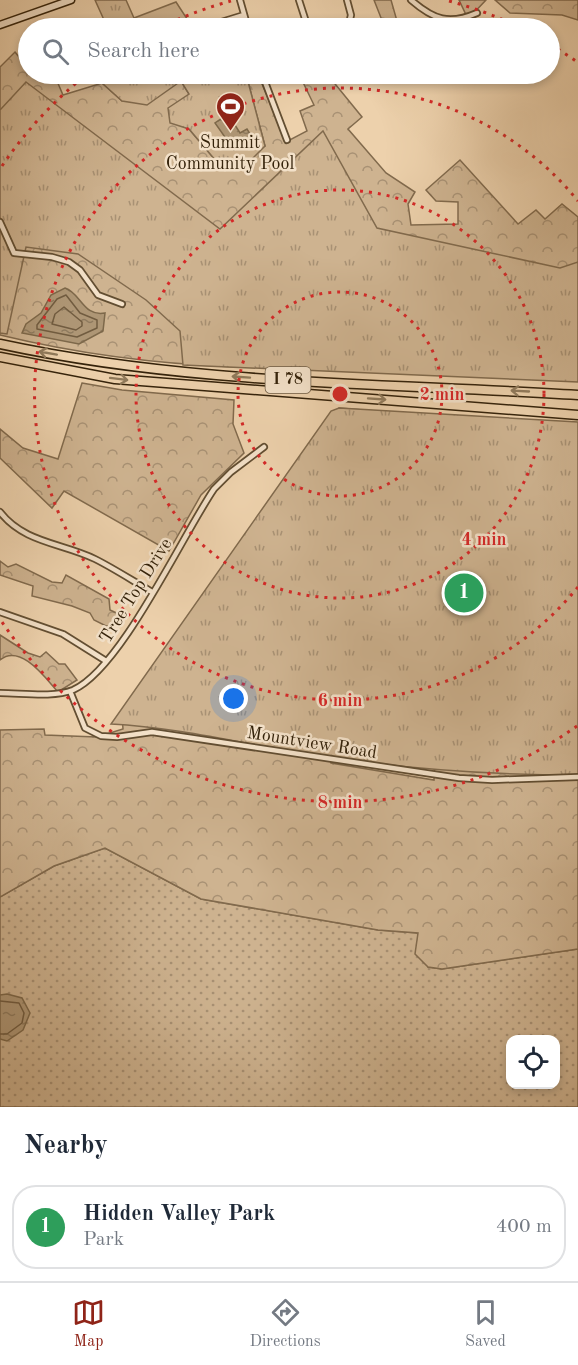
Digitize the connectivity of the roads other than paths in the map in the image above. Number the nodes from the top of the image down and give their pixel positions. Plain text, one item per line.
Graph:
1 (71, 0) edge
2 (240, 0) edge
3 (299, 0) edge
4 (347, 0) edge
5 (411, 0) edge
6 (477, 13) dead end
7 (244, 15) junction
8 (20, 18) edge
9 (234, 18) edge
10 (245, 18) edge
11 (305, 18) edge
12 (350, 18) edge
13 (442, 18) edge
14 (464, 18) edge
15 (18, 19) edge
16 (0, 25) edge
17 (266, 84) edge
18 (287, 140) dead end
19 (0, 222) edge
20 (122, 304) dead end
21 (0, 344) edge
22 (0, 357) edge
23 (578, 395) edge
24 (578, 415) edge
25 (264, 447) dead end
26 (0, 512) edge
27 (152, 592) junction
28 (0, 612) edge
29 (106, 661) junction
30 (70, 691) junction
31 (0, 693) edge
32 (578, 777) edge

1 - 8 street
2 - 7 street
3 - 11 street
4 - 12 street
5 - 13 street
6 - 14 street
7 - 9 street
7 - 10 street
15 - 16 street
17 - 18 street
19 - 20 street
23 -> 21 highway, I 78
22 -> 24 highway, I 78
25 - 27 street, Tree Top Drive
26 - 27 street
27 - 29 street, Tree Top Drive
28 - 29 street
29 - 30 street, Tree Top Drive
30 - 31 street
30 - 32 street, Mountview Road

